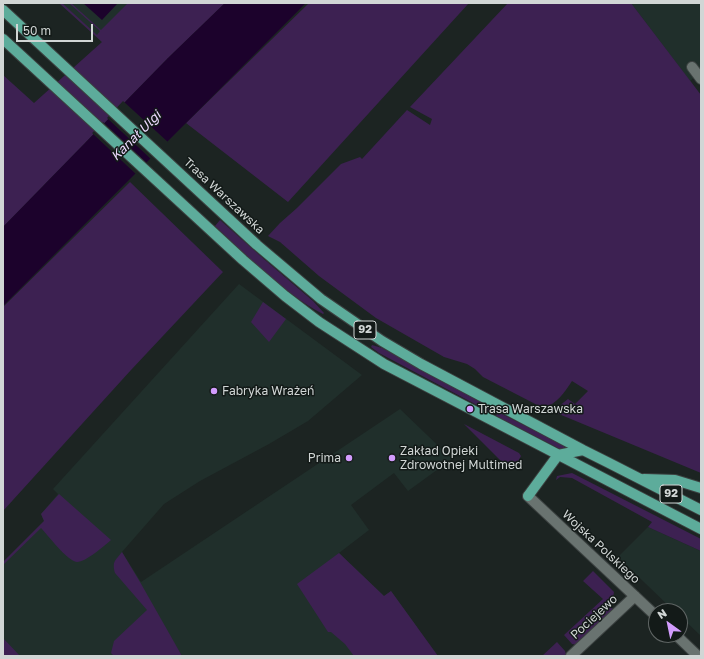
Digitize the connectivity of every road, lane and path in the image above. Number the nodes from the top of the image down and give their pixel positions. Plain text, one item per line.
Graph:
1 (3, 10) edge
2 (3, 39) edge
3 (692, 67) dead end
4 (701, 79) edge
5 (583, 450) junction
6 (558, 455) junction
7 (640, 478) junction
8 (701, 488) edge
9 (528, 496) joint
10 (701, 510) edge
11 (701, 529) edge
12 (635, 596) junction
13 (648, 608) edge
14 (684, 643) edge
15 (571, 656) edge
16 (698, 656) edge

1 - 5 main road, Trasa Warszawska / 92
2 - 6 main road, 92
3 - 4 street
5 - 6 main road
5 - 7 main road, Trasa Warszawska / 92
6 - 9 main road
6 - 11 main road, 92
7 - 8 main road
7 - 10 main road, Trasa Warszawska / 92
9 - 12 street, Wojska Polskiego
12 - 13 street, Wojska Polskiego
12 - 15 street, Pociejewo
14 - 16 street

